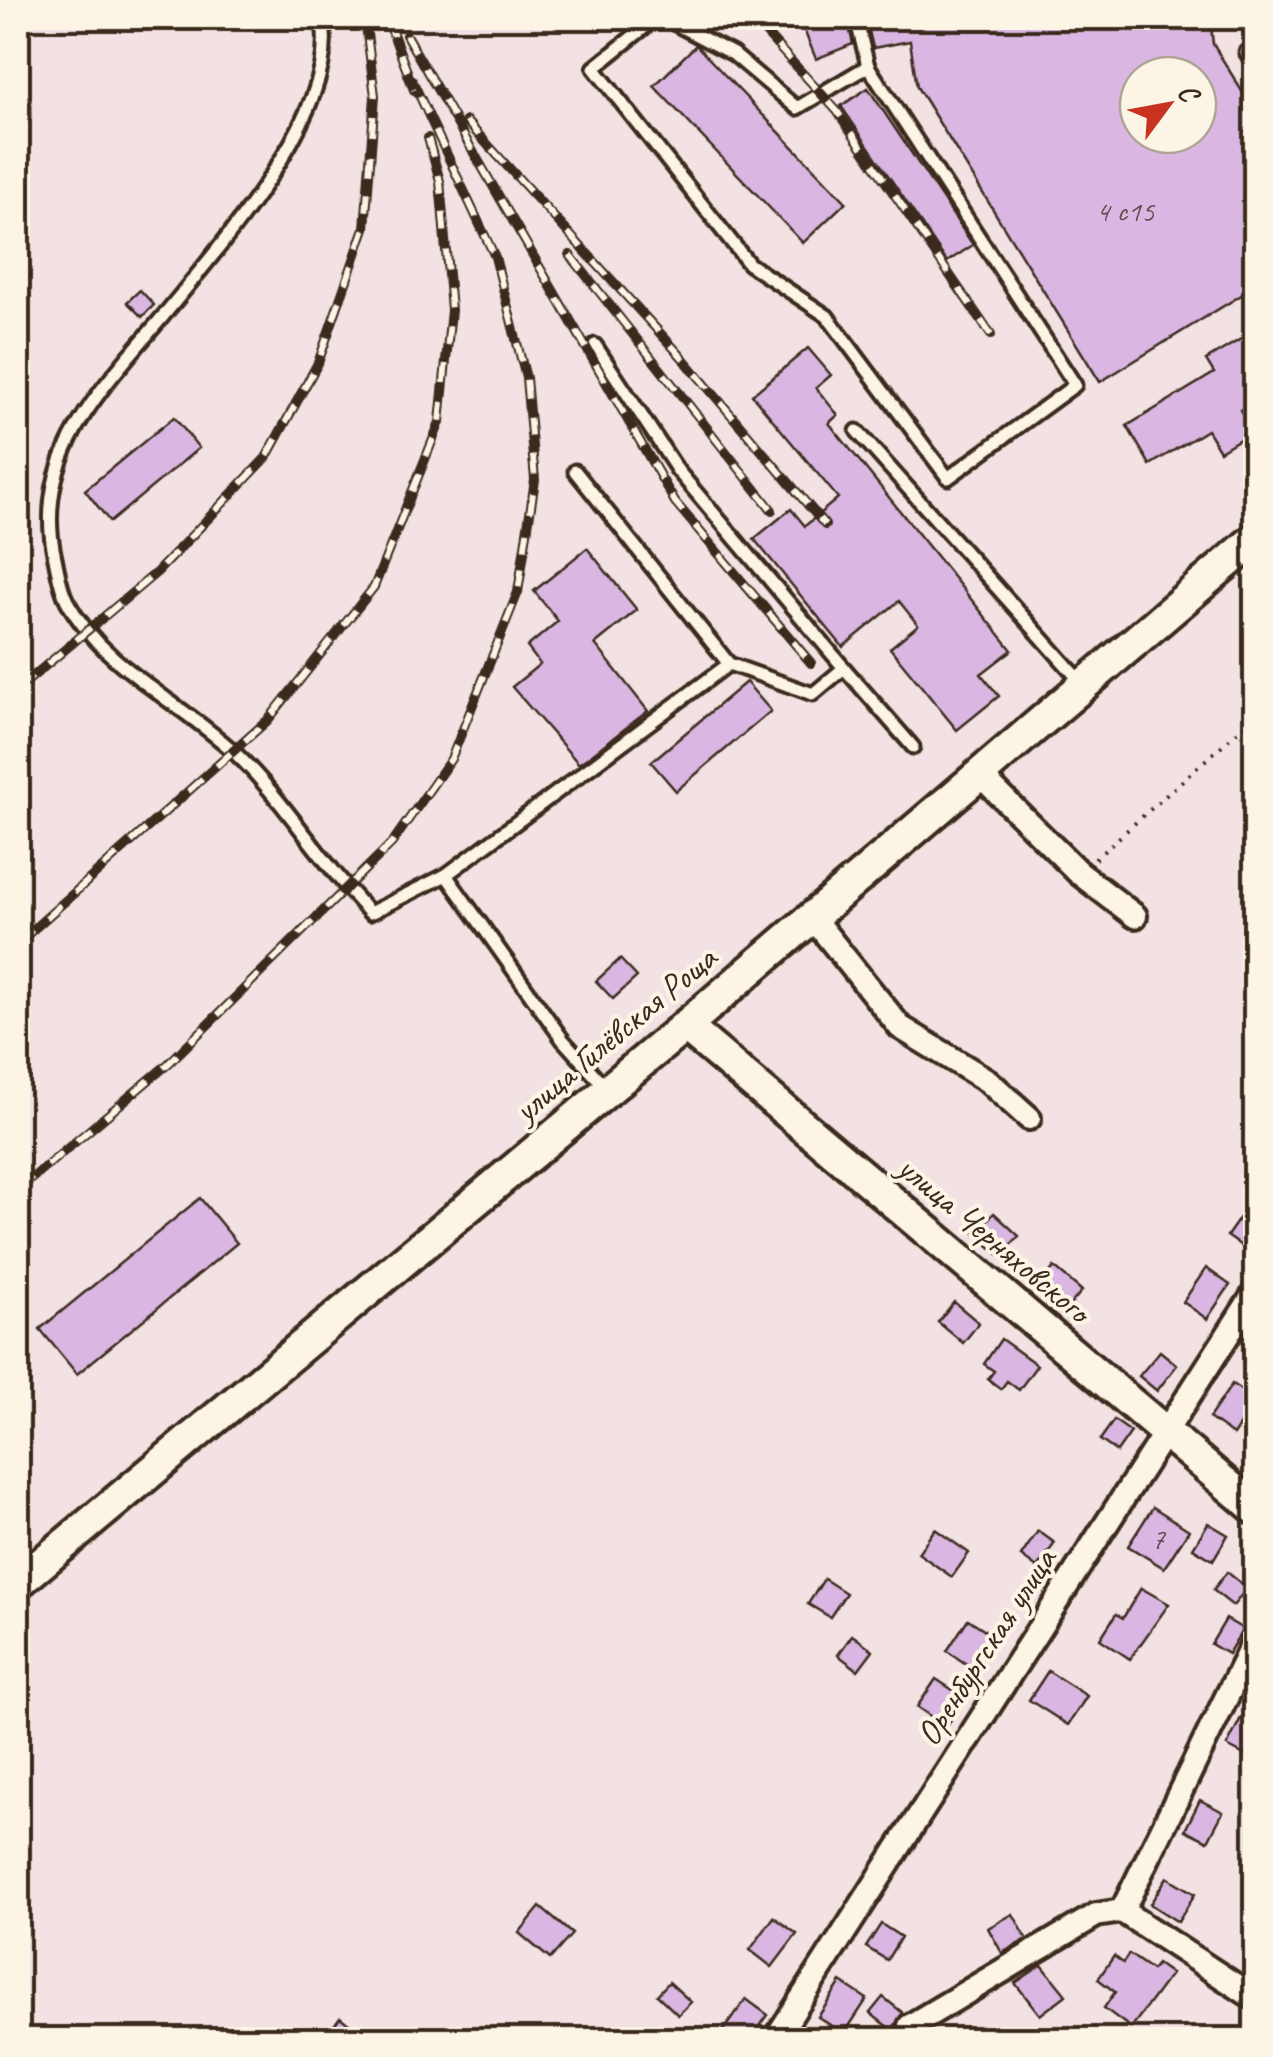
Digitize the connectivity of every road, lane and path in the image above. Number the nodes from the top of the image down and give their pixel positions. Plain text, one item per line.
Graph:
1 (322, 18) edge
2 (660, 18) edge
3 (856, 18) edge
4 (1246, 52) dead end
5 (868, 66) junction
6 (1256, 68) edge
7 (596, 345) dead end
8 (857, 431) dead end
9 (575, 471) dead end
10 (1256, 538) edge
11 (729, 664) junction
12 (844, 668) junction
13 (1084, 684) junction
14 (1256, 716) edge
15 (913, 747) dead end
16 (979, 774) junction
17 (1080, 873) junction
18 (446, 875) junction
19 (1134, 916) dead end
20 (812, 917) junction
21 (685, 1026) junction
22 (607, 1089) junction
23 (1029, 1118) dead end
24 (1256, 1291) edge
25 (1165, 1434) junction
26 (1256, 1508) edge
27 (18, 1583) edge
28 (1256, 1636) edge
29 (1122, 1911) junction
30 (1256, 1999) edge
31 (910, 2026) dead end
32 (775, 2040) edge

1 - 18 lane
2 - 5 lane
2 - 5 lane
3 - 5 lane
4 - 6 lane
7 - 12 lane
8 - 13 lane
9 - 11 lane
10 - 13 street, улица Гилёвская Роща
11 - 12 lane
11 - 18 lane
12 - 15 lane
13 - 16 street, улица Гилёвская Роща
14 - 17 path
16 - 17 street
16 - 20 street, улица Гилёвская Роща
17 - 19 street
18 - 22 lane
20 - 21 street, улица Гилёвская Роща
20 - 23 street
21 - 22 street, улица Гилёвская Роща
21 - 25 street, улица Черняховского
22 - 27 street, улица Гилёвская Роща
24 - 25 street, Оренбургская улица
25 - 26 street, улица Черняховского
25 - 32 street, Оренбургская улица
28 - 29 street
29 - 30 street
29 - 31 street

